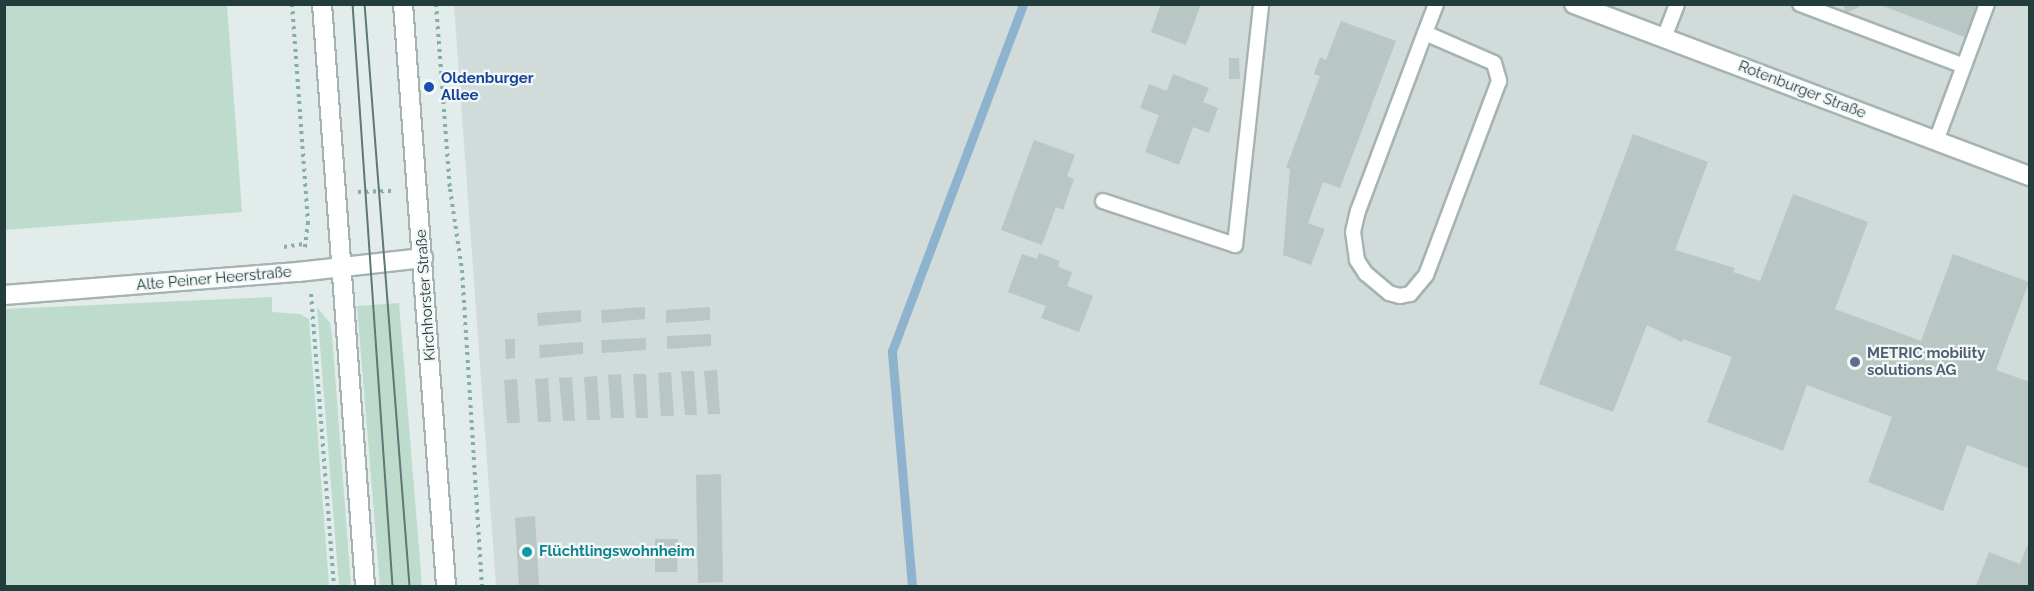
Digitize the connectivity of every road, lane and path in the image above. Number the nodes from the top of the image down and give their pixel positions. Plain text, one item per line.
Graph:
1 (322, 4) edge
2 (403, 4) edge
3 (436, 4) edge
4 (1261, 4) edge
5 (1436, 4) edge
6 (1574, 4) edge
7 (1677, 4) edge
8 (1800, 4) edge
9 (1987, 4) edge
10 (1425, 33) junction
11 (1664, 38) junction
12 (1964, 66) junction
13 (1936, 141) junction
14 (2030, 176) edge
15 (450, 189) junction
16 (418, 190) junction
17 (336, 192) junction
18 (306, 193) dead end
19 (1103, 201) dead end
20 (423, 258) junction
21 (341, 267) junction
22 (4, 295) edge
23 (365, 586) edge
24 (446, 586) edge
25 (482, 586) edge

1 - 17 main road
2 - 16 main road, Kirchhorster Straße
3 - 15 path
4 - 19 lane
5 - 10 lane
6 - 11 main road, Rotenburger Straße
7 - 11 lane
8 - 12 lane
9 - 12 lane
10 - 10 lane
11 - 13 main road, Rotenburger Straße
12 - 13 lane
13 - 14 main road, Rotenburger Straße
15 - 16 path
15 - 25 path
16 - 17 path
16 - 20 main road, Kirchhorster Straße
17 - 18 path
17 - 21 main road
20 - 21 main road, Alte Peiner Heerstraße
20 - 24 main road, Kirchhorster Straße
21 - 22 main road, Alte Peiner Heerstraße
21 - 23 main road

